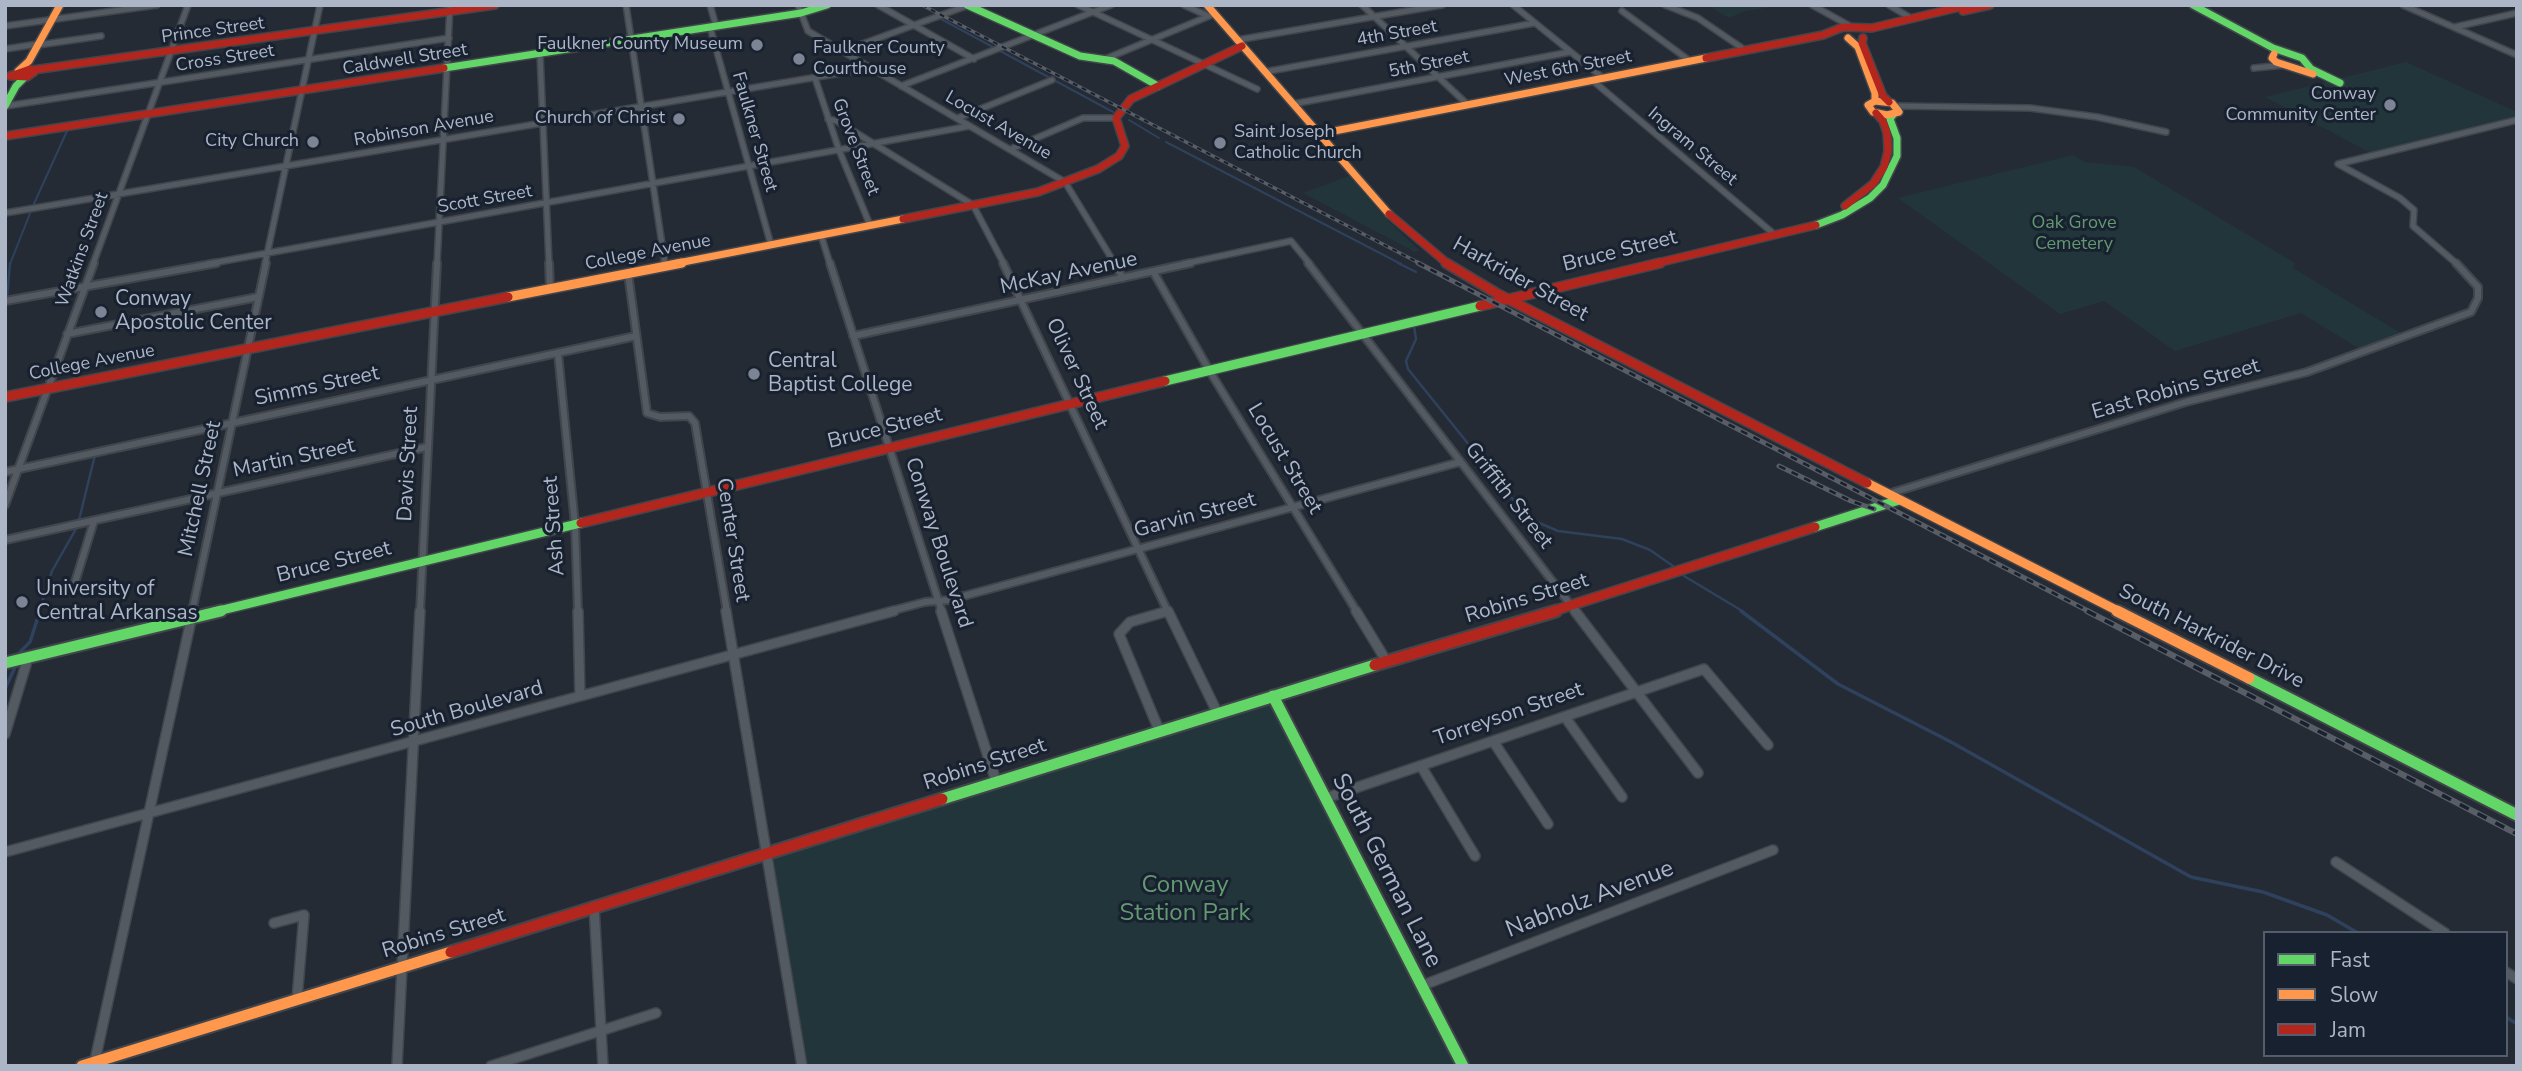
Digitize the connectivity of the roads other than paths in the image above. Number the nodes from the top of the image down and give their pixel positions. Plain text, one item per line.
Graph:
1 (60, 5) edge
2 (157, 5) edge
3 (188, 5) edge
4 (320, 5) edge
5 (495, 5) edge
6 (626, 5) edge
7 (710, 5) edge
8 (827, 5) edge
9 (878, 5) edge
10 (968, 5) edge
11 (1078, 5) edge
12 (1111, 5) edge
13 (1184, 5) edge
14 (1362, 5) edge
15 (1442, 5) edge
16 (1513, 5) edge
17 (1665, 5) edge
18 (1812, 5) edge
19 (1889, 5) edge
20 (1990, 5) edge
21 (2186, 5) edge
22 (2193, 5) edge
23 (2403, 5) edge
24 (1964, 6) edge
25 (450, 9) edge
26 (799, 9) edge
27 (1209, 9) edge
28 (1622, 11) dead end
29 (1093, 12) junction
30 (2517, 13) edge
31 (1374, 17) junction
32 (1909, 17) junction
33 (53, 19) junction
34 (1535, 23) junction
35 (5, 26) edge
36 (914, 26) junction
37 (713, 27) junction
38 (2454, 28) junction
39 (1844, 29) junction
40 (1884, 30) junction
41 (315, 32) junction
42 (101, 36) dead end
43 (1032, 36) junction
44 (1865, 37) junction
45 (449, 38) junction
46 (1150, 39) junction
47 (632, 40) junction
48 (1240, 43) junction
49 (38, 45) junction
50 (1406, 47) junction
51 (5, 49) edge
52 (1745, 50) junction
53 (1867, 50) junction
54 (843, 51) junction
55 (1570, 52) junction
56 (171, 53) junction
57 (1231, 53) junction
58 (540, 54) junction
59 (1250, 55) junction
60 (2277, 55) junction
61 (2517, 55) edge
62 (974, 59) junction
63 (1105, 59) junction
64 (307, 61) junction
65 (860, 61) junction
66 (1690, 61) junction
67 (1206, 65) junction
68 (2296, 66) junction
69 (871, 68) junction
70 (447, 69) junction
71 (846, 72) junction
72 (1264, 72) junction
73 (19, 74) edge
74 (815, 78) junction
75 (1438, 78) junction
76 (1603, 78) junction
77 (1052, 80) dead end
78 (1592, 80) junction
79 (159, 83) junction
80 (2337, 83) dead end
81 (901, 86) junction
82 (1158, 86) junction
83 (1257, 89) dead end
84 (301, 92) junction
85 (729, 92) junction
86 (1875, 101) junction
87 (1293, 104) junction
88 (1468, 105) junction
89 (5, 106) edge
90 (640, 107) junction
91 (1894, 109) junction
92 (1876, 113) junction
93 (148, 116) junction
94 (958, 118) junction
95 (1116, 118) junction
96 (828, 119) junction
97 (2517, 120) edge
98 (543, 123) junction
99 (970, 126) junction
100 (2166, 132) dead end
101 (1319, 134) junction
102 (8, 137) edge
103 (443, 140) junction
104 (874, 144) junction
105 (1011, 149) junction
106 (839, 150) junction
107 (286, 166) junction
108 (749, 166) junction
109 (1065, 182) junction
110 (653, 183) junction
111 (1873, 184) junction
112 (119, 194) junction
113 (1870, 198) junction
114 (547, 203) junction
115 (972, 205) junction
116 (1843, 207) junction
117 (5, 213) edge
118 (439, 223) junction
119 (870, 225) junction
120 (1774, 234) junction
121 (821, 235) junction
122 (1290, 241) joint
123 (771, 245) junction
124 (267, 253) junction
125 (665, 266) junction
126 (1154, 272) junction
127 (628, 273) junction
128 (1123, 278) junction
129 (85, 287) junction
130 (551, 288) junction
131 (258, 297) junction
132 (1023, 300) junction
133 (1509, 300) junction
134 (5, 301) edge
135 (434, 311) junction
136 (1364, 333) junction
137 (67, 334) junction
138 (636, 336) junction
139 (853, 336) junction
140 (248, 348) junction
141 (558, 353) junction
142 (1209, 370) junction
143 (431, 380) junction
144 (48, 389) junction
145 (5, 397) edge
146 (1070, 404) junction
147 (232, 423) junction
148 (427, 447) junction
149 (890, 448) junction
150 (1460, 462) junction
151 (18, 469) junction
152 (5, 472) edge
153 (707, 492) junction
154 (217, 494) junction
155 (1887, 494) junction
156 (1899, 500) junction
157 (5, 505) edge
158 (1293, 508) junction
159 (94, 521) junction
160 (575, 524) junction
161 (5, 540) edge
162 (1138, 550) junction
163 (422, 561) junction
164 (72, 592) dead end
165 (939, 601) junction
166 (1571, 606) junction
167 (1168, 611) junction
168 (192, 618) junction
169 (733, 655) junction
170 (29, 657) junction
171 (1387, 662) junction
172 (5, 663) edge
173 (1636, 692) junction
174 (580, 696) junction
175 (1273, 696) junction
176 (1217, 712) junction
177 (1565, 717) junction
178 (1159, 730) junction
179 (5, 734) edge
180 (1493, 741) junction
181 (414, 743) junction
182 (1768, 745) dead end
183 (1421, 766) junction
184 (1698, 773) dead end
185 (996, 781) junction
186 (1622, 797) dead end
187 (1326, 798) junction
188 (150, 813) junction
189 (2517, 815) edge
190 (1548, 824) dead end
191 (1773, 849) dead end
192 (5, 852) edge
193 (768, 854) junction
194 (1475, 856) dead end
195 (2336, 862) dead end
196 (594, 906) junction
197 (274, 923) dead end
198 (2442, 931) edge
199 (402, 967) junction
200 (1421, 986) junction
201 (297, 999) junction
202 (656, 1013) dead end
203 (602, 1031) junction
204 (94, 1064) edge
205 (82, 1066) edge
206 (397, 1066) edge
207 (491, 1066) edge
208 (603, 1066) edge
209 (802, 1066) edge
210 (1464, 1066) edge

1 - 33 street
2 - 33 street
3 - 56 street, Watkins Street
4 - 41 street, Mitchell Street
5 - 25 street, Prince Street
6 - 47 street
7 - 37 street, Faulkner Street
8 - 26 street, Caldwell Street
9 - 36 street
10 - 36 street
10 - 43 street
11 - 29 street
12 - 29 street
13 - 27 street
14 - 31 street
15 - 31 street
16 - 34 street
17 - 52 street
18 - 39 street
19 - 32 street
20 - 40 street
21 - 60 street
22 - 60 street
23 - 38 street
24 - 32 street
25 - 41 street, Prince Street
25 - 45 street, Davis Street
26 - 37 street, Caldwell Street
26 - 54 street, Locust Avenue
27 - 46 street
27 - 48 street, Harkrider Street
28 - 66 street
29 - 43 street
29 - 46 street
30 - 38 street
31 - 48 street
31 - 50 street
32 - 39 street
33 - 35 street
33 - 49 street
34 - 50 street, 4th Street
34 - 55 street
36 - 54 street
36 - 62 street
37 - 47 street, Caldwell Street
37 - 85 street, Faulkner Street
38 - 61 street
39 - 44 street
39 - 52 street, West 6th Street
39 - 86 street
40 - 44 street
40 - 53 street
41 - 56 street, Prince Street
41 - 64 street, Mitchell Street
42 - 49 street
43 - 62 street
43 - 63 street
44 - 53 street, Bruce Street
45 - 64 street, Cross Street
45 - 70 street, Davis Street
46 - 63 street
46 - 67 street
47 - 58 street, Caldwell Street
47 - 90 street
48 - 57 street
48 - 59 street, Harkrider Street
49 - 51 street
49 - 73 street
50 - 72 street, 4th Street
50 - 75 street
52 - 66 street, West 6th Street
53 - 91 street, Bruce Street
54 - 65 street, Locust Avenue
55 - 75 street, 5th Street
55 - 76 street
56 - 73 street, Prince Street
56 - 79 street, Watkins Street
57 - 59 street
57 - 67 street
58 - 70 street, Caldwell Street
58 - 98 street
59 - 72 street, Harkrider Street
60 - 68 street
60 - 68 street
60 - 68 street
62 - 81 street
63 - 82 street
64 - 79 street, Cross Street
64 - 84 street, Mitchell Street
65 - 69 street, Locust Avenue
65 - 71 street, Robinson Avenue
66 - 76 street, West 6th Street
67 - 82 street
67 - 83 street
68 - 80 street
69 - 71 street, Robinson Avenue
69 - 81 street, Locust Avenue
70 - 84 street, Caldwell Street
70 - 103 street, Davis Street
71 - 74 street, Robinson Avenue
72 - 87 street, Harkrider Street
73 - 89 street
74 - 85 street, Robinson Avenue
74 - 96 street, Grove Street
75 - 87 street, 5th Street
75 - 88 street
76 - 78 street, West 6th Street
77 - 94 street
78 - 88 street, West 6th Street
78 - 120 street, Ingram Street
79 - 89 street, Cross Street
79 - 93 street, Watkins Street
81 - 94 street, Locust Avenue
82 - 95 street
84 - 93 street, Caldwell Street
84 - 107 street, Mitchell Street
85 - 90 street, Robinson Avenue
85 - 108 street, Faulkner Street
86 - 91 street
86 - 92 street, Bruce Street
87 - 101 street, Harkrider Street
88 - 101 street, West 6th Street
90 - 98 street, Robinson Avenue
90 - 110 street
91 - 92 street
91 - 100 street
91 - 113 street, Bruce Street
92 - 111 street, Bruce Street
93 - 102 street, Caldwell Street
93 - 112 street, Watkins Street
94 - 99 street, Locust Avenue
95 - 105 street
95 - 109 street, College Avenue
96 - 104 street, Oliver Street
96 - 106 street, Grove Street
97 - 155 street, East Robins Street
98 - 103 street, Robinson Avenue
98 - 114 street
99 - 104 street, Scott Street
99 - 105 street, Locust Avenue
101 - 133 street, Harkrider Street
103 - 107 street, Robinson Avenue
103 - 118 street, Davis Street
104 - 106 street, Scott Street
104 - 115 street, Oliver Street
105 - 109 street, Locust Avenue
106 - 108 street, Scott Street
106 - 119 street, Grove Street
107 - 112 street, Robinson Avenue
107 - 124 street, Mitchell Street
108 - 110 street, Scott Street
108 - 123 street, Faulkner Street
109 - 115 street, College Avenue
109 - 128 street, Locust Avenue
110 - 114 street, Scott Street
110 - 125 street
111 - 113 street
111 - 116 street, Bruce Street
112 - 117 street, Robinson Avenue
112 - 129 street, Watkins Street
113 - 116 street
113 - 120 street, Bruce Street
114 - 118 street, Scott Street
114 - 130 street
115 - 119 street, College Avenue
115 - 132 street, Oliver Street
116 - 120 street, Bruce Street
118 - 124 street, Scott Street
118 - 135 street, Davis Street
119 - 121 street, College Avenue
120 - 133 street, Bruce Street
121 - 123 street, College Avenue
121 - 139 street, Conway Boulevard
122 - 126 street, McKay Avenue
122 - 136 street, Griffith Street
123 - 125 street, College Avenue
124 - 129 street, Scott Street
124 - 131 street, Mitchell Street
125 - 127 street, College Avenue
126 - 128 street, McKay Avenue
126 - 142 street, Locust Street
127 - 130 street, College Avenue
127 - 138 street, Center Street
128 - 132 street, McKay Avenue
129 - 134 street, Scott Street
129 - 137 street, Watkins Street
130 - 135 street, College Avenue
131 - 137 street
131 - 140 street, Mitchell Street
132 - 139 street, McKay Avenue
132 - 146 street, Oliver Street
133 - 136 street, Bruce Street
133 - 155 street, Harkrider Street
135 - 140 street, College Avenue
135 - 143 street, Davis Street
136 - 142 street, Bruce Street
136 - 150 street, Griffith Street
137 - 144 street, Watkins Street
138 - 141 street, Simms Street
138 - 153 street, Center Street
139 - 149 street, Conway Boulevard
140 - 144 street, College Avenue
140 - 147 street, Mitchell Street
141 - 143 street, Simms Street
141 - 160 street, Ash Street
142 - 146 street, Bruce Street
142 - 158 street, Locust Street
143 - 147 street, Simms Street
143 - 148 street, Davis Street
144 - 145 street, College Avenue
144 - 151 street, Watkins Street
146 - 149 street, Bruce Street
146 - 162 street, Oliver Street
147 - 151 street, Simms Street
147 - 154 street, Mitchell Street
148 - 154 street, Martin Street
148 - 163 street, Davis Street
149 - 153 street, Bruce Street
149 - 165 street, Conway Boulevard
150 - 158 street, Garvin Street
150 - 166 street, Griffith Street
151 - 152 street, Simms Street
151 - 157 street, Watkins Street
153 - 160 street, Bruce Street
153 - 169 street, Center Street
154 - 159 street, Martin Street
154 - 168 street, Mitchell Street
155 - 156 street, South Harkrider Drive
156 - 166 street, Robins Street
156 - 189 street, South Harkrider Drive
158 - 162 street, Garvin Street
158 - 171 street, Locust Street
159 - 161 street, Martin Street
159 - 164 street
160 - 163 street, Bruce Street
160 - 174 street, Ash Street
162 - 165 street, Garvin Street
162 - 167 street, Oliver Street
163 - 168 street, Bruce Street
163 - 181 street, Davis Street
165 - 169 street, South Boulevard
165 - 185 street, Conway Boulevard
166 - 171 street, Robins Street
166 - 173 street, Griffith Street
167 - 176 street, Oliver Street
167 - 178 street
168 - 170 street, Bruce Street
168 - 188 street, Mitchell Street
169 - 174 street, South Boulevard
169 - 193 street, Center Street
170 - 172 street, Bruce Street
170 - 179 street
171 - 175 street, Robins Street
173 - 177 street, Torreyson Street
173 - 182 street, Torreyson Street
173 - 184 street, Griffith Street
174 - 181 street, South Boulevard
175 - 176 street, Robins Street
175 - 187 street, South German Lane
176 - 178 street, Robins Street
177 - 180 street, Torreyson Street
177 - 186 street
178 - 185 street, Robins Street
180 - 183 street, Torreyson Street
180 - 190 street
181 - 188 street, South Boulevard
181 - 199 street, Davis Street
183 - 187 street, Torreyson Street
183 - 194 street
185 - 193 street, Robins Street
187 - 200 street, South German Lane
188 - 192 street, South Boulevard
188 - 204 street, Mitchell Street
191 - 200 street, Nabholz Avenue
193 - 196 street, Robins Street
193 - 209 street, Center Street
195 - 198 street
196 - 199 street, Robins Street
196 - 203 street
197 - 201 street
199 - 201 street, Robins Street
199 - 206 street, Davis Street
200 - 210 street, South German Lane
201 - 204 street, Robins Street
202 - 203 street
203 - 207 street
203 - 208 street
204 - 205 street, Robins Street

